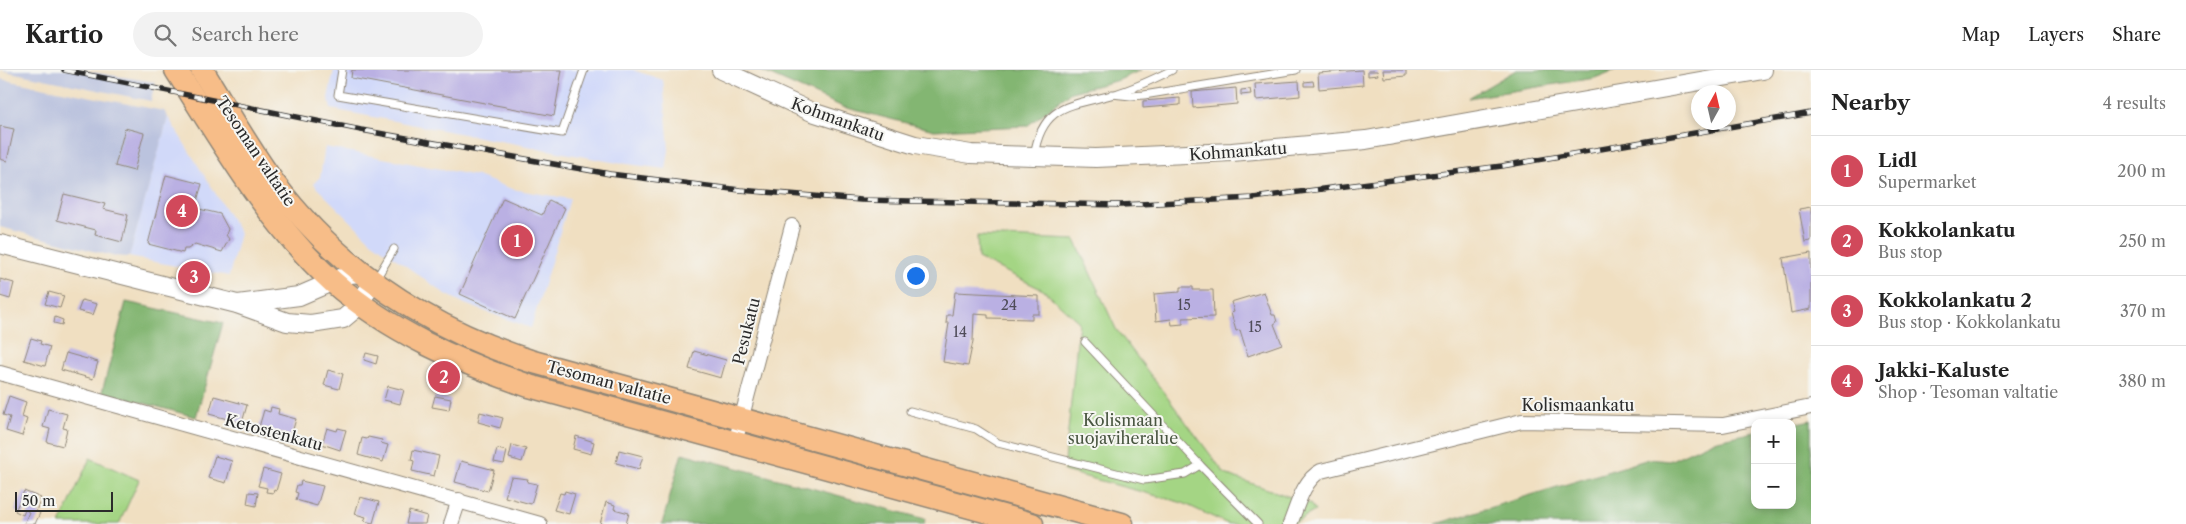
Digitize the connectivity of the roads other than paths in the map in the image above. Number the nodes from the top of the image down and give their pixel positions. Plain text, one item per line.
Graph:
1 (176, 70) edge
2 (202, 70) edge
3 (342, 70) edge
4 (584, 70) edge
5 (721, 70) edge
6 (1172, 70) edge
7 (1296, 70) edge
8 (1763, 70) edge
9 (1112, 94) junction
10 (1034, 157) junction
11 (792, 226) dead end
12 (0, 244) edge
13 (394, 249) dead end
14 (366, 278) junction
15 (334, 282) junction
16 (360, 302) junction
17 (237, 304) junction
18 (1085, 342) dead end
19 (0, 373) edge
20 (1811, 407) edge
21 (910, 411) dead end
22 (742, 419) junction
23 (735, 443) junction
24 (1200, 465) junction
25 (459, 500) junction
26 (451, 524) edge
27 (540, 524) edge
28 (1032, 524) edge
29 (1122, 524) edge
30 (1258, 524) edge
31 (1290, 524) edge

1 - 15 main road, Tesoman valtatie
2 - 14 main road, Tesoman valtatie
3 - 4 lane
5 - 10 street, Kohmankatu
6 - 9 lane
7 - 9 lane
8 - 10 street, Kohmankatu
9 - 10 lane
11 - 22 street, Pesukatu
12 - 17 street
13 - 14 lane
14 - 15 street
14 - 16 street
14 - 22 main road, Tesoman valtatie
15 - 16 main road, Tesoman valtatie
15 - 17 street
16 - 17 street
16 - 23 main road, Tesoman valtatie
18 - 24 lane
19 - 25 street, Ketostenkatu
20 - 31 street, Kolismaankatu
21 - 24 lane
22 - 23 street, Pesukatu
22 - 29 main road, Tesoman valtatie
23 - 28 main road, Tesoman valtatie
24 - 30 lane
25 - 26 street
25 - 27 street, Ketostenkatu

